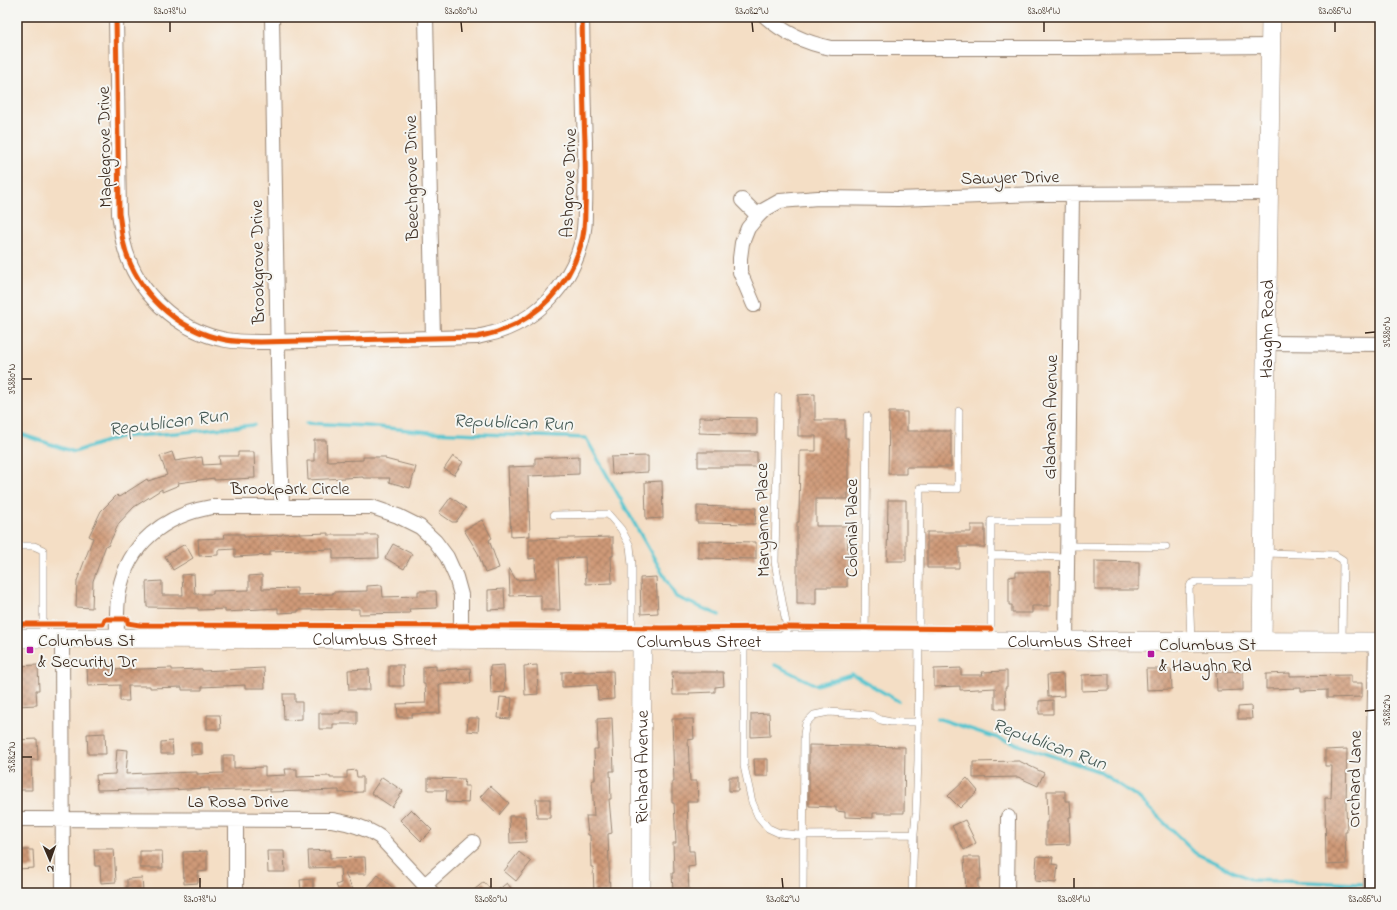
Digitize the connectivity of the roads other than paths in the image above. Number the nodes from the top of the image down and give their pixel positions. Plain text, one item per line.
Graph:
1 (116, 17) edge
2 (272, 17) edge
3 (426, 17) edge
4 (582, 17) edge
5 (766, 17) edge
6 (1271, 17) edge
7 (1270, 46) junction
8 (1268, 193) junction
9 (1072, 194) junction
10 (742, 200) dead end
11 (758, 216) junction
12 (754, 305) dead end
13 (433, 338) junction
14 (278, 341) junction
15 (1266, 343) junction
16 (1380, 344) edge
17 (778, 398) dead end
18 (959, 411) dead end
19 (867, 416) dead end
20 (282, 506) junction
21 (554, 516) dead end
22 (1068, 521) junction
23 (17, 546) edge
24 (1166, 547) dead end
25 (1068, 551) junction
26 (1263, 553) junction
27 (991, 555) junction
28 (1263, 582) junction
29 (17, 638) edge
30 (117, 638) junction
31 (52, 639) junction
32 (461, 640) junction
33 (1066, 640) junction
34 (637, 641) junction
35 (744, 641) junction
36 (786, 641) junction
37 (865, 641) junction
38 (920, 641) junction
39 (991, 641) junction
40 (1191, 641) junction
41 (1262, 641) junction
42 (1342, 642) junction
43 (1378, 642) edge
44 (919, 722) junction
45 (1008, 817) dead end
46 (17, 819) edge
47 (63, 819) junction
48 (236, 820) junction
49 (914, 834) junction
50 (802, 835) junction
51 (473, 842) dead end
52 (428, 889) edge
53 (236, 891) dead end
54 (63, 893) edge
55 (641, 893) edge
56 (803, 893) edge
57 (912, 893) edge
58 (1007, 893) edge
59 (1371, 893) edge

1 - 14 street, Maplegrove Drive
2 - 14 street, Brookgrove Drive
3 - 13 street, Beechgrove Drive
4 - 13 street, Ashgrove Drive
5 - 7 street
6 - 7 main road, Haughn Road
7 - 8 main road, Haughn Road
8 - 9 street, Sawyer Drive
8 - 15 main road, Haughn Road
9 - 11 street, Sawyer Drive
9 - 22 street, Gladman Avenue
10 - 11 street
11 - 12 street, Sawyer Drive
13 - 14 street, Ashgrove Drive
14 - 20 street, Brookgrove Drive
15 - 16 street
15 - 26 main road, Haughn Road
17 - 36 lane, Maryanne Place
18 - 38 lane
19 - 37 lane, Colonial Place
20 - 30 street, Brookpark Circle
20 - 32 street, Brookpark Circle
21 - 34 lane
22 - 25 street, Gladman Avenue
22 - 27 lane
23 - 31 lane
24 - 25 lane
25 - 27 lane
25 - 33 street, Gladman Avenue
26 - 28 main road, Haughn Road
26 - 42 lane
27 - 39 lane
28 - 40 lane
28 - 41 main road, Haughn Road
29 - 31 main road, Columbus Street
30 - 31 main road, Columbus Street
30 - 32 main road, Columbus Street
31 - 47 street
32 - 34 main road, Columbus Street
33 - 39 main road, Columbus Street
33 - 40 main road, Columbus Street
34 - 35 main road, Columbus Street
34 - 55 main road, Richard Avenue
35 - 36 main road, Columbus Street
35 - 50 lane
36 - 37 main road, Columbus Street
37 - 38 main road, Columbus Street
38 - 39 main road, Columbus Street
38 - 44 lane
40 - 41 main road, Columbus Street
41 - 42 main road, Columbus Street
42 - 43 main road, Columbus Street
43 - 59 street, Orchard Lane
44 - 49 lane
44 - 50 lane
45 - 58 street
46 - 47 street, La Rosa Drive
47 - 48 street, La Rosa Drive
47 - 54 street
48 - 52 street, La Rosa Drive
48 - 53 street
49 - 50 lane
49 - 57 lane
50 - 56 lane
51 - 52 street

